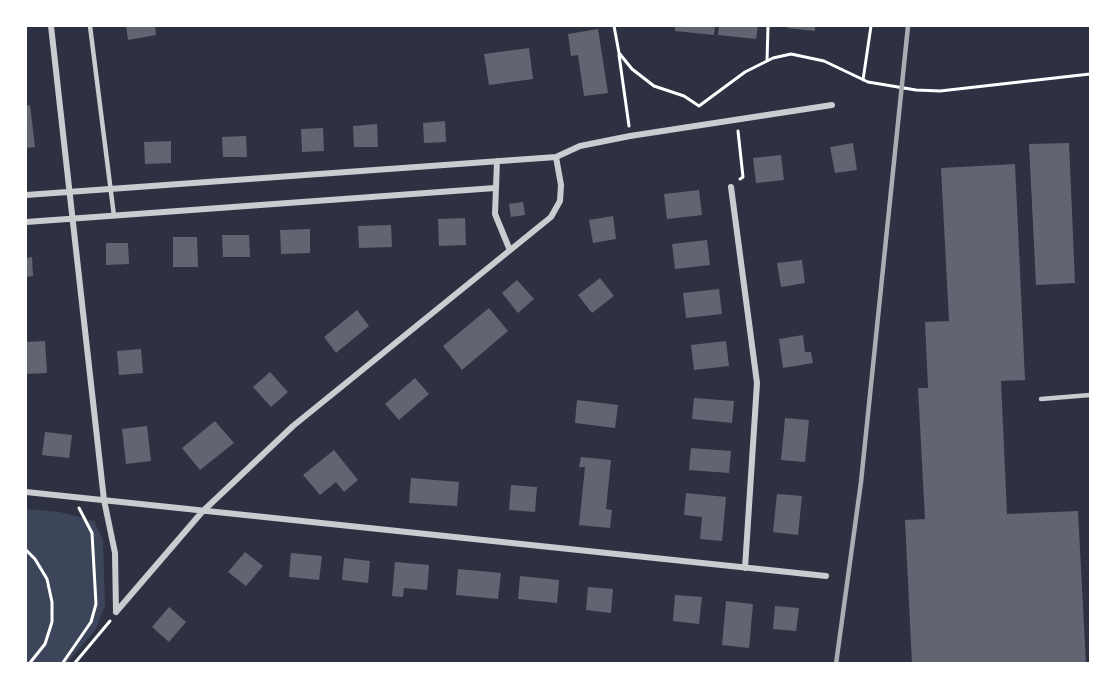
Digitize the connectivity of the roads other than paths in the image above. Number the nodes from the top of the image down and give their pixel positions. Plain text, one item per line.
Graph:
1 (51, 26) edge
2 (90, 26) edge
3 (832, 105) dead end
4 (556, 157) junction
5 (496, 161) junction
6 (731, 187) road end
7 (495, 188) junction
8 (110, 189) junction
9 (71, 192) junction
10 (26, 195) edge
11 (114, 216) junction
12 (74, 219) junction
13 (26, 222) edge
14 (509, 248) junction
15 (1090, 395) edge
16 (1041, 399) dead end
17 (26, 492) edge
18 (104, 500) junction
19 (202, 512) junction
20 (745, 568) junction
21 (826, 576) dead end

1 - 9 street
2 - 8 lane
3 - 4 street
4 - 5 street
4 - 14 street
5 - 7 street
5 - 8 street
6 - 20 street
7 - 11 street
7 - 14 street
8 - 9 street
8 - 11 lane
9 - 10 street
9 - 12 street
11 - 12 street
12 - 13 street
12 - 18 street
14 - 19 street
15 - 16 lane
17 - 18 street
18 - 19 street
18 - 19 street
19 - 20 street
20 - 21 street

